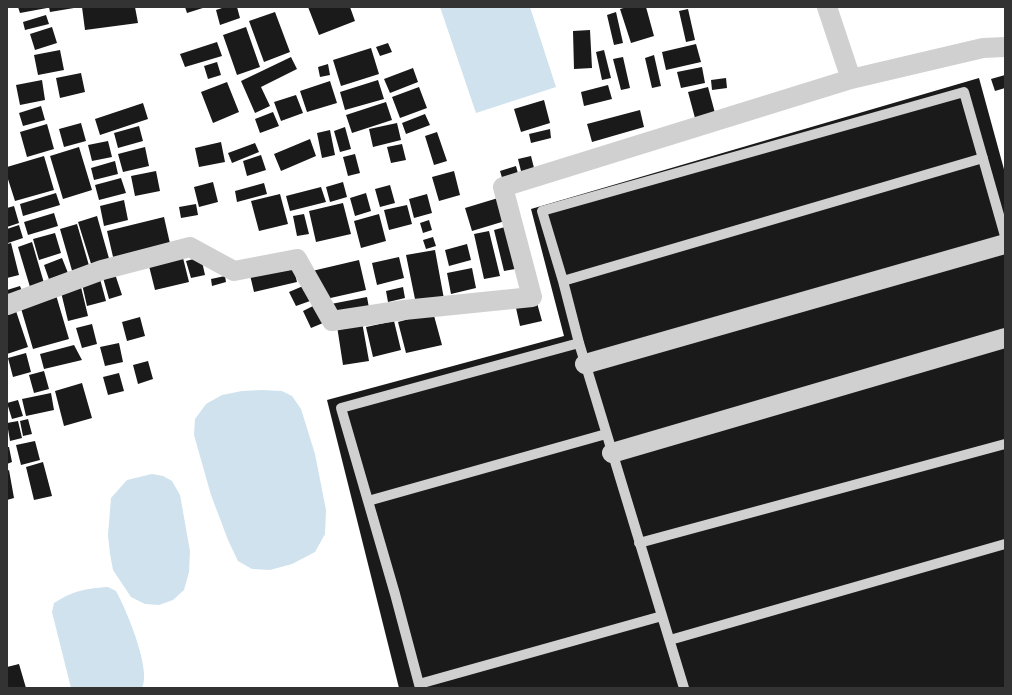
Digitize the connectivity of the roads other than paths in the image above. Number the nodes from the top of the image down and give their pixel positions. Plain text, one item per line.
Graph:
1 (827, 7) edge
2 (1005, 47) edge
3 (851, 79) junction
4 (983, 158) junction
5 (1005, 236) edge
6 (1005, 244) edge
7 (563, 281) junction
8 (7, 306) edge
9 (1005, 338) edge
10 (579, 343) junction
11 (585, 364) junction
12 (609, 444) junction
13 (1005, 444) edge
14 (368, 501) junction
15 (639, 543) junction
16 (1005, 544) edge
17 (662, 616) junction
18 (670, 640) junction
19 (420, 686) edge
20 (684, 688) edge

1 - 3 street
2 - 3 street
3 - 8 street
4 - 5 lane
4 - 7 lane
4 - 7 lane
6 - 11 street
7 - 10 lane
9 - 12 street
10 - 11 lane
10 - 14 lane
11 - 12 lane
12 - 14 lane
12 - 15 lane
13 - 15 lane
14 - 19 lane
15 - 17 lane
16 - 18 lane
17 - 18 lane
17 - 19 lane
18 - 20 lane

